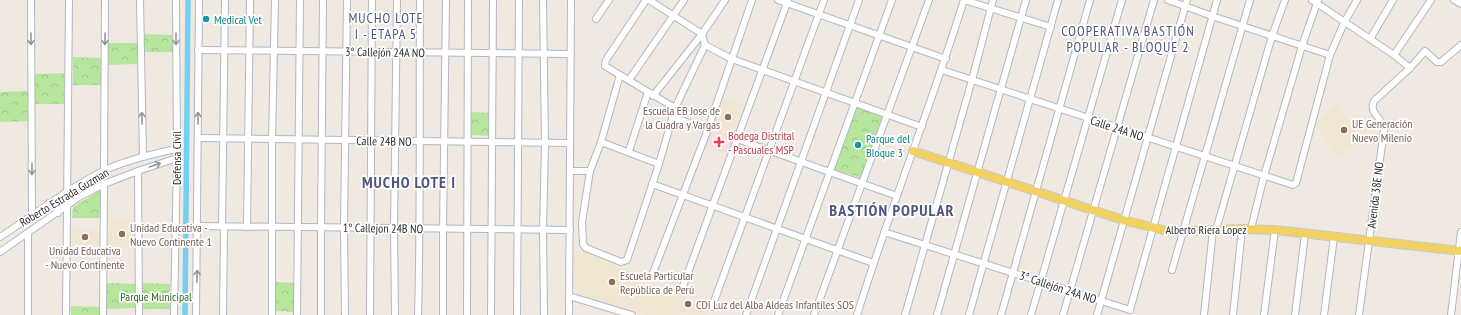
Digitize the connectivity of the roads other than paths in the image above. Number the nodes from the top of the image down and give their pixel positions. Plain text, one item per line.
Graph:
1 (31, 0) edge
2 (69, 0) edge
3 (105, 0) edge
4 (140, 0) edge
5 (176, 0) edge
6 (199, 0) edge
7 (225, 0) edge
8 (250, 0) edge
9 (275, 0) edge
10 (300, 0) edge
11 (323, 0) edge
12 (347, 0) edge
13 (372, 0) edge
14 (397, 0) edge
15 (420, 0) edge
16 (446, 0) edge
17 (468, 0) edge
18 (493, 0) edge
19 (519, 0) edge
20 (542, 0) edge
21 (571, 0) edge
22 (609, 0) edge
23 (647, 0) edge
24 (684, 0) edge
25 (725, 0) edge
26 (752, 0) edge
27 (778, 0) edge
28 (824, 0) edge
29 (859, 0) edge
30 (892, 0) edge
31 (929, 0) edge
32 (964, 0) edge
33 (993, 0) edge
34 (1026, 0) edge
35 (1058, 0) edge
36 (1090, 0) edge
37 (1122, 0) edge
38 (1154, 0) edge
39 (1168, 0) edge
40 (1217, 0) edge
41 (1250, 0) edge
42 (1285, 0) edge
43 (1357, 0) edge
44 (1393, 0) edge
45 (1431, 0) edge
46 (1454, 0) edge
47 (1316, 1) edge
48 (788, 2) edge
49 (1186, 3) edge
50 (1461, 4) edge
51 (991, 8) junction
52 (818, 14) junction
53 (674, 15) junction
54 (1212, 16) junction
55 (1021, 18) junction
56 (596, 19) dead end
57 (1344, 23) junction
58 (850, 25) junction
59 (1242, 26) junction
60 (1051, 27) junction
61 (702, 34) junction
62 (879, 36) junction
63 (1272, 36) junction
64 (1370, 39) junction
65 (705, 45) junction
66 (1461, 45) edge
67 (1302, 46) junction
68 (912, 47) junction
69 (198, 50) junction
70 (225, 50) junction
71 (250, 50) junction
72 (275, 51) junction
73 (300, 51) junction
74 (323, 51) junction
75 (347, 52) junction
76 (372, 52) junction
77 (397, 52) junction
78 (420, 53) junction
79 (446, 53) junction
80 (468, 53) junction
81 (492, 54) junction
82 (518, 54) junction
83 (543, 54) junction
84 (571, 54) junction
85 (1330, 55) junction
86 (1394, 55) junction
87 (732, 59) junction
88 (946, 59) junction
89 (1410, 68) junction
90 (762, 70) junction
91 (942, 70) junction
92 (620, 75) junction
93 (629, 80) junction
94 (972, 80) junction
95 (794, 82) junction
96 (1000, 89) junction
97 (826, 93) junction
98 (650, 94) junction
99 (1030, 99) junction
100 (854, 103) junction
101 (675, 108) junction
102 (1060, 109) junction
103 (887, 115) junction
104 (672, 117) junction
105 (1088, 118) junction
106 (708, 128) junction
107 (922, 128) junction
108 (1118, 128) junction
109 (198, 138) junction
110 (223, 138) junction
111 (1148, 138) junction
112 (737, 139) junction
113 (249, 140) junction
114 (272, 140) junction
115 (297, 140) junction
116 (322, 140) junction
117 (346, 141) junction
118 (370, 141) junction
119 (395, 141) junction
120 (419, 142) junction
121 (445, 142) junction
122 (468, 142) junction
123 (492, 142) junction
124 (601, 142) junction
125 (517, 143) junction
126 (545, 143) junction
127 (570, 143) junction
128 (176, 148) junction
129 (1176, 148) junction
130 (769, 150) junction
131 (629, 152) junction
132 (913, 152) junction
133 (143, 156) junction
134 (1204, 157) junction
135 (176, 158) junction
136 (801, 162) junction
137 (948, 163) junction
138 (659, 164) junction
139 (1235, 167) junction
140 (138, 170) junction
141 (104, 171) junction
142 (570, 171) junction
143 (590, 171) junction
144 (829, 172) junction
145 (977, 172) junction
146 (1264, 176) junction
147 (1006, 182) junction
148 (104, 184) junction
149 (652, 184) junction
150 (862, 184) junction
151 (71, 190) junction
152 (1036, 192) junction
153 (684, 195) junction
154 (897, 196) junction
155 (79, 197) junction
156 (1064, 201) junction
157 (49, 203) junction
158 (713, 205) junction
159 (67, 206) junction
160 (1094, 210) junction
161 (58, 213) junction
162 (32, 216) junction
163 (745, 217) junction
164 (1123, 220) junction
165 (569, 221) junction
166 (582, 222) junction
167 (197, 226) junction
168 (223, 227) junction
169 (272, 227) junction
170 (297, 227) junction
171 (320, 227) junction
172 (344, 227) junction
173 (370, 227) junction
174 (247, 228) junction
175 (394, 228) junction
176 (443, 228) junction
177 (468, 228) junction
178 (777, 228) junction
179 (1154, 228) junction
180 (421, 229) junction
181 (491, 229) junction
182 (517, 229) junction
183 (1246, 229) junction
184 (570, 230) junction
185 (1215, 230) junction
186 (1275, 230) junction
187 (543, 231) junction
188 (1182, 231) junction
189 (884, 232) junction
190 (1461, 232) edge
191 (28, 233) junction
192 (1305, 234) junction
193 (0, 237) edge
194 (1334, 237) junction
195 (805, 239) junction
196 (1370, 241) junction
197 (925, 245) junction
198 (838, 250) junction
199 (1460, 251) edge
200 (0, 252) edge
201 (953, 254) junction
202 (873, 263) junction
203 (983, 264) junction
204 (1172, 270) dead end
205 (653, 272) dead end
206 (1013, 273) junction
207 (1041, 282) junction
208 (682, 289) dead end
209 (1070, 291) junction
210 (569, 296) junction
211 (1101, 301) junction
212 (712, 307) dead end
213 (28, 315) edge
214 (66, 315) edge
215 (103, 315) edge
216 (139, 315) edge
217 (174, 315) edge
218 (196, 315) edge
219 (223, 315) edge
220 (272, 315) edge
221 (297, 315) edge
222 (322, 315) edge
223 (345, 315) edge
224 (370, 315) edge
225 (395, 315) edge
226 (418, 315) edge
227 (443, 315) edge
228 (467, 315) edge
229 (491, 315) edge
230 (517, 315) edge
231 (544, 315) edge
232 (569, 315) edge
233 (632, 315) edge
234 (746, 315) edge
235 (778, 315) edge
236 (814, 315) edge
237 (857, 315) edge
238 (905, 315) edge
239 (937, 315) edge
240 (968, 315) edge
241 (1001, 315) edge
242 (1031, 315) edge
243 (1063, 315) edge
244 (1097, 315) edge
245 (1204, 315) edge
246 (1233, 315) edge
247 (1264, 315) edge
248 (1295, 315) edge
249 (1324, 315) edge
250 (1359, 315) edge
251 (1451, 315) edge

1 -> 162 street
2 - 151 street
3 -> 141 street
133 -> 4 street
5 -> 128 street, Defensa Civil
6 - 69 street, Defensa Civil
7 - 70 street
8 - 71 street
9 - 72 street
10 - 73 street
11 - 74 street
12 - 75 street
13 - 76 street
14 - 77 street
15 - 78 street
16 - 79 street
17 - 80 street
18 - 81 street
19 - 82 street
20 - 83 street
21 - 84 street
22 - 56 street
23 - 53 street
23 - 92 street
24 - 53 street
25 - 61 street
26 - 87 street
27 - 48 street
28 - 52 street
29 - 58 street
30 - 62 street
31 - 68 street
32 - 51 street
32 - 88 street
33 - 51 street
34 - 55 street
35 - 60 street
36 - 102 street
37 - 105 street
38 - 108 street
39 - 49 street
40 - 54 street, 3° Callejón 24A NO
41 - 59 street
42 - 63 street
43 - 57 street
44 - 64 street
45 - 86 street
46 - 50 street
47 - 57 street
47 - 67 street
48 - 52 street
48 - 90 street
49 - 54 street
49 - 111 street
51 - 55 street
51 - 94 street
52 - 58 street
52 - 95 street
53 - 61 street
53 - 93 street
54 - 59 street
54 - 129 street, 3° Callejón 24A NO
55 - 60 street
55 - 96 street
57 - 64 street
57 - 85 street
58 - 62 street
58 - 97 street
59 - 63 street
59 - 134 street
60 - 99 street
61 - 65 street
61 - 98 street
62 - 68 street
62 - 100 street
63 - 67 street
63 - 139 street
64 - 86 street
65 - 87 street
65 - 101 street
66 - 89 street, Avenida 38E NO
67 - 85 street
67 - 146 street
68 - 88 street
68 - 103 street
69 - 70 street, 3° Callejón 24A NO
109 -> 69 street, Defensa Civil
70 - 71 street, 3° Callejón 24A NO
70 - 110 street
71 - 72 street, 3° Callejón 24A NO
71 - 113 street
72 - 73 street, 3° Callejón 24A NO
72 - 114 street
73 - 74 street, 3° Callejón 24A NO
73 - 115 street
74 - 75 street, 3° Callejón 24A NO
74 - 116 street
75 - 76 street, 3° Callejón 24A NO
75 - 117 street
76 - 77 street, 3° Callejón 24A NO
76 - 118 street
77 - 78 street, 3° Callejón 24A NO
77 - 119 street
78 - 79 street, 3° Callejón 24A NO
78 - 120 street
79 - 80 street, 3° Callejón 24A NO
79 - 121 street
80 - 81 street, 3° Callejón 24A NO
80 - 122 street
81 - 82 street, 3° Callejón 24A NO
81 - 123 street
82 - 83 street, 3° Callejón 24A NO
82 - 125 street
83 - 84 street, 3° Callejón 24A NO
83 - 126 street
84 - 127 street
85 - 146 street, Calle 24A NO
86 - 89 street
87 - 90 street
87 - 106 street
88 - 91 street
89 - 196 street, Avenida 38E NO
90 - 95 street
90 - 112 street
91 - 94 street, Calle 24A NO
91 - 107 street
92 - 93 street
92 - 124 street
93 - 98 street
94 - 96 street, Calle 24A NO
94 - 137 street
95 - 97 street
95 - 130 street
96 - 99 street, Calle 24A NO
96 - 145 street
97 - 100 street
97 - 136 street
98 - 101 street
98 - 131 street
99 - 102 street, Calle 24A NO
99 - 147 street
100 - 103 street
100 - 144 street
101 - 104 street
102 - 105 street, Calle 24A NO
102 - 152 street
103 - 107 street
103 - 150 street
104 - 106 street
104 - 138 street
105 - 108 street, Calle 24A NO
105 - 156 street
106 - 153 street
107 - 132 street
108 - 111 street, Calle 24A NO
108 - 160 street
109 - 110 street, Calle 24B NO
109 - 167 street, Defensa Civil
110 - 113 street, Calle 24B NO
110 - 168 street
111 - 129 street, Calle 24A NO
111 - 164 street
112 - 130 street
112 - 158 street
113 - 114 street, Calle 24B NO
113 - 174 street
114 - 115 street, Calle 24B NO
114 - 169 street
115 - 116 street, Calle 24B NO
115 - 170 street
116 - 117 street, Calle 24B NO
116 - 171 street
117 - 118 street, Calle 24B NO
117 - 172 street
118 - 119 street, Calle 24B NO
118 - 173 street
119 - 120 street, Calle 24B NO
119 - 175 street
120 - 121 street, Calle 24B NO
120 - 180 street
121 - 122 street, Calle 24B NO
121 - 176 street
122 - 123 street, Calle 24B NO
122 - 177 street
123 - 125 street, Calle 24B NO
123 - 181 street
124 - 131 street
124 - 143 street
125 - 126 street, Calle 24B NO
125 - 182 street
126 - 127 street, Calle 24B NO
126 - 187 street
127 - 142 street
128 - 133 street, Roberto Estrada Guzman
128 - 135 street, Defensa Civil
129 - 134 street, Calle 24A NO
129 - 179 street, 3° Callejón 24A NO
130 - 136 street
130 - 163 street
131 - 138 street
132 - 137 main road, Alberto Riera Lopez
132 - 154 street
133 - 141 street, Roberto Estrada Guzman
134 - 139 street, Calle 24A NO
134 - 188 street
140 -> 135 street, Roberto Estrada Guzman
135 - 217 street, Defensa Civil
136 - 144 street
136 - 178 street
137 - 145 main road, Alberto Riera Lopez
137 - 197 street
138 - 149 street
139 - 146 street, Calle 24A NO
139 - 185 street
140 - 148 street, Roberto Estrada Guzman
140 - 216 street
141 - 151 street, Roberto Estrada Guzman
142 - 143 street
142 - 165 street
143 - 166 street
144 - 150 street
144 - 195 street
145 - 147 main road, Alberto Riera Lopez
145 - 201 street
146 - 183 street
147 - 152 main road, Alberto Riera Lopez
147 - 203 street
148 - 155 street, Roberto Estrada Guzman
148 - 215 street
149 - 153 street
149 - 166 street
150 - 154 street
150 - 198 street
151 - 155 street
151 - 157 street, Roberto Estrada Guzman
151 - 159 street
152 - 156 main road, Alberto Riera Lopez
152 - 206 street
153 - 158 street
153 - 205 street
154 - 189 street
155 - 159 street, Roberto Estrada Guzman
156 - 160 main road, Alberto Riera Lopez
156 - 207 street
157 - 161 street
157 - 162 street, Roberto Estrada Guzman
158 - 163 street
158 - 208 street
159 - 161 street, Roberto Estrada Guzman
159 - 214 street
160 - 164 main road, Alberto Riera Lopez
160 - 209 street
161 - 191 street, Roberto Estrada Guzman
162 - 193 street, Roberto Estrada Guzman
163 - 178 street
163 - 212 street
164 - 179 main road, Alberto Riera Lopez
164 - 211 street
165 - 166 street
165 - 184 street
167 - 168 street, 1° Callejon 24B NO
218 -> 167 street, Defensa Civil
168 - 174 street, 1° Callejon 24B NO
168 - 219 street
169 - 170 street, 1° Callejon 24B NO
169 - 174 street, 1° Callejon 24B NO
169 - 220 street
170 - 171 street, 1° Callejon 24B NO
170 - 221 street
171 - 172 street, 1° Callejon 24B NO
171 - 222 street
172 - 173 street, 1° Callejon 24B NO
172 - 223 street
173 - 175 street, 1° Callejon 24B NO
173 - 224 street
175 - 180 street, 1° Callejon 24B NO
175 - 225 street
176 - 177 street, 1° Callejon 24B NO
176 - 180 street, 1° Callejon 24B NO
176 - 227 street
177 - 181 street, 1° Callejon 24B NO
177 - 228 street
178 - 195 street
178 - 234 street
179 - 188 main road, Alberto Riera Lopez
179 - 211 street, 3° Callejón 24A NO
180 - 226 street
181 - 182 street, 1° Callejon 24B NO
181 - 229 street
182 - 187 street, 1° Callejon 24B NO
182 - 230 street
183 - 185 main road, Alberto Riera Lopez
183 - 186 main road, Alberto Riera Lopez
183 - 246 street
184 - 187 street, 1° Callejon 24B NO
184 - 210 street
185 - 188 main road, Alberto Riera Lopez
185 - 245 street
186 - 192 main road, Alberto Riera Lopez
186 - 247 street
187 - 231 street
188 - 204 street
189 - 197 street, 3° Callejón 24A NO
189 - 202 street
190 - 199 street
191 - 200 street, Roberto Estrada Guzman
191 - 213 street
192 - 194 main road, Alberto Riera Lopez
192 - 248 street
194 - 196 main road, Alberto Riera Lopez
194 - 249 street
195 - 198 street
195 - 235 street
196 - 199 main road, Alberto Riera Lopez
196 - 250 street, Avenida 38E NO
197 - 201 street, 3° Callejón 24A NO
197 - 238 street
198 - 202 street
198 - 236 street
199 - 251 street
201 - 203 street, 3° Callejón 24A NO
201 - 239 street
202 - 237 street
203 - 206 street, 3° Callejón 24A NO
203 - 240 street
206 - 207 street, 3° Callejón 24A NO
206 - 241 street
207 - 209 street, 3° Callejón 24A NO
207 - 242 street
209 - 211 street, 3° Callejón 24A NO
209 - 243 street
210 - 232 street
210 - 233 street
211 - 244 street

